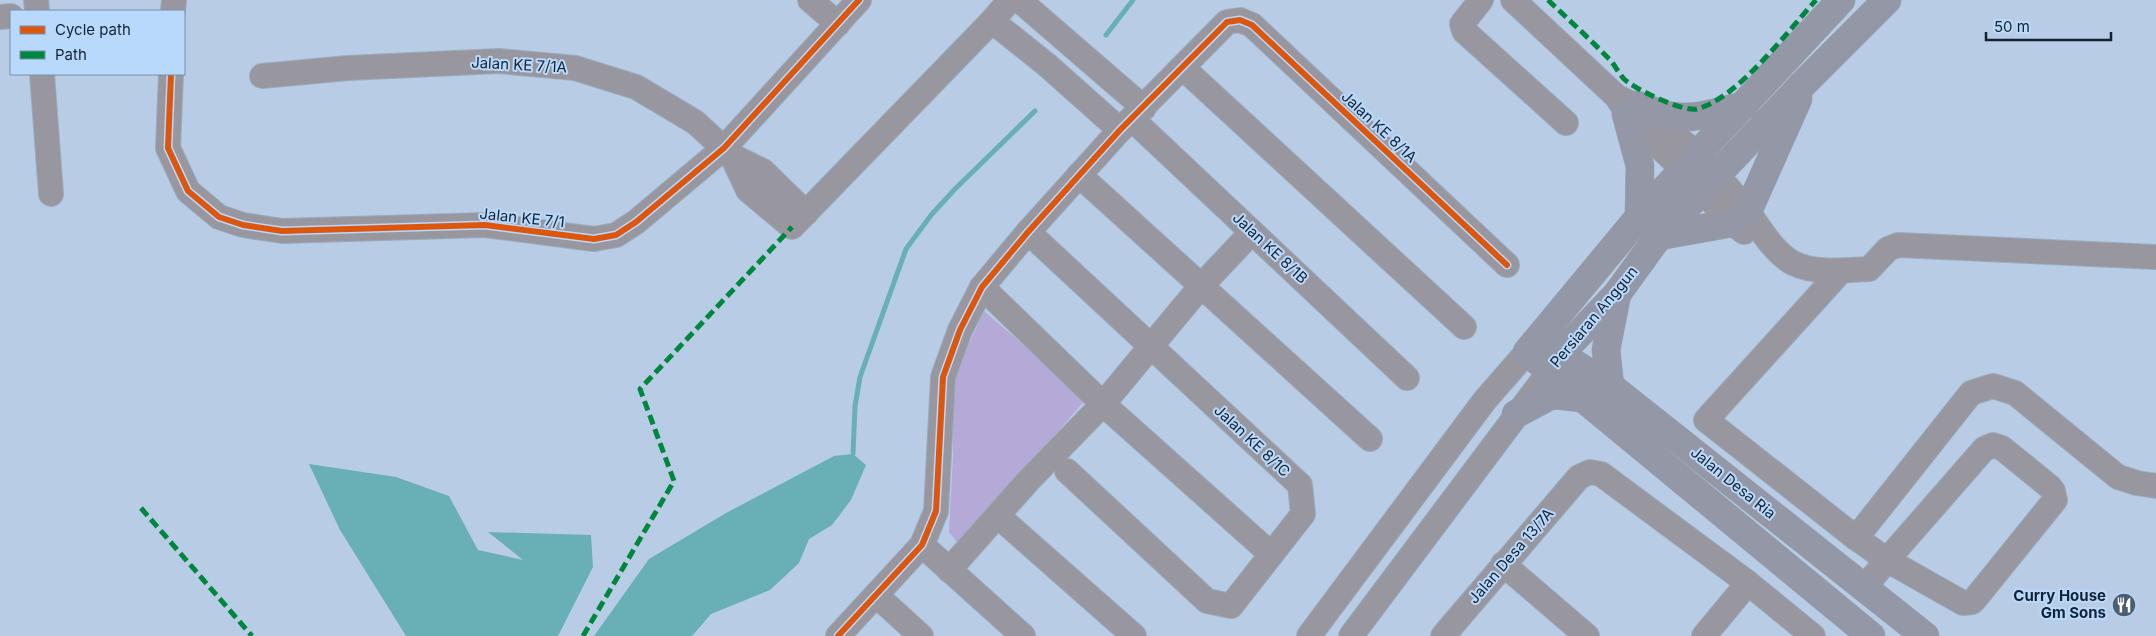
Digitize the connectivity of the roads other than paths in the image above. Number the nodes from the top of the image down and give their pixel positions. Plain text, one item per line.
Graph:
1 (810, 0) edge
2 (859, 0) edge
3 (1010, 0) edge
4 (1020, 0) edge
5 (1481, 0) edge
6 (1513, 0) edge
7 (1841, 0) edge
8 (1887, 0) edge
9 (992, 21) junction
10 (838, 24) junction
11 (1183, 68) junction
12 (42, 75) edge
13 (171, 75) edge
14 (262, 76) dead end
15 (1805, 82) junction
16 (1627, 105) junction
17 (1745, 105) junction
18 (1132, 119) junction
19 (1566, 123) dead end
20 (728, 152) junction
21 (1691, 163) junction
22 (1079, 175) junction
23 (1710, 182) junction
24 (51, 194) dead end
25 (1639, 217) junction
26 (1740, 217) junction
27 (1028, 232) junction
28 (1252, 232) junction
29 (1658, 236) junction
30 (2156, 257) edge
31 (1507, 265) dead end
32 (1841, 271) junction
33 (1201, 286) junction
34 (982, 287) junction
35 (1617, 294) junction
36 (1464, 327) dead end
37 (1533, 344) junction
38 (1151, 346) junction
39 (1556, 362) junction
40 (1407, 378) dead end
41 (1610, 386) junction
42 (1581, 398) junction
43 (1103, 404) junction
44 (1516, 414) junction
45 (1370, 439) dead end
46 (1067, 471) dead end
47 (2156, 486) edge
48 (998, 516) junction
49 (1856, 538) junction
50 (922, 545) junction
51 (1271, 554) junction
52 (1887, 560) junction
53 (1503, 564) junction
54 (949, 570) junction
55 (1748, 583) junction
56 (1864, 588) junction
57 (876, 594) junction
58 (838, 636) edge
59 (921, 636) edge
60 (1023, 636) edge
61 (1134, 636) edge
62 (1310, 636) edge
63 (1351, 636) edge
64 (1443, 636) edge
65 (1587, 636) edge
66 (1704, 636) edge
67 (1814, 636) edge
68 (1872, 636) edge
69 (1924, 636) edge

1 - 10 street
2 - 10 street, Jalan KE 7/1
3 - 9 street
4 - 18 street
5 - 19 street
6 - 16 street
7 - 17 main road, Persiaran Anggun
8 - 15 main road, Persiaran Anggun
9 - 18 street
9 - 20 street
10 - 20 street, Jalan KE 7/1
11 - 18 street
11 - 31 street, Jalan KE 8/1A
11 - 36 street
12 - 24 street
13 - 20 street, Jalan KE 7/1
14 - 20 street, Jalan KE 7/1A
15 - 23 main road, Persiaran Anggun
15 - 26 main road
16 - 17 main road
16 - 21 street
16 - 25 main road
17 - 21 main road, Persiaran Anggun
18 - 22 street
18 - 28 street, Jalan KE 8/1B
21 - 23 street
21 - 25 main road, Persiaran Anggun
22 - 27 street
22 - 33 street
23 - 26 street
23 - 29 main road, Persiaran Anggun
25 - 37 main road, Persiaran Anggun
26 - 29 main road
26 - 32 street
27 - 34 street
27 - 38 street, Jalan KE 8/1C
28 - 33 street
28 - 40 street, Jalan KE 8/1B
29 - 35 main road, Persiaran Anggun
30 - 32 street
32 - 49 street
33 - 38 street
33 - 45 street
34 - 43 street
34 - 50 street
35 - 39 main road, Persiaran Anggun
35 - 41 main road
37 - 39 main road, Jalan Desa Ria
37 - 62 street, Persiaran Anggun
38 - 43 street
38 - 51 street, Jalan KE 8/1C
39 - 41 main road, Jalan Desa Ria
39 - 42 main road, Jalan Desa Ria
39 - 44 street, Persiaran Anggun
41 - 56 main road, Jalan Desa Ria
42 - 44 main road
42 - 68 main road, Jalan Desa Ria
43 - 48 street
43 - 51 street
44 - 63 street, Persiaran Anggun
46 - 51 street, Jalan KE 8/1C
47 - 49 street
48 - 54 street
48 - 61 street
49 - 52 street
50 - 54 street
50 - 57 street
52 - 52 street
52 - 56 street
53 - 55 street, Jalan Desa 13/7A
53 - 64 street, Jalan Desa 13/7A
53 - 65 street
54 - 60 street
55 - 66 street
55 - 67 street
56 - 69 main road, Jalan Desa Ria
57 - 58 street
57 - 59 street

